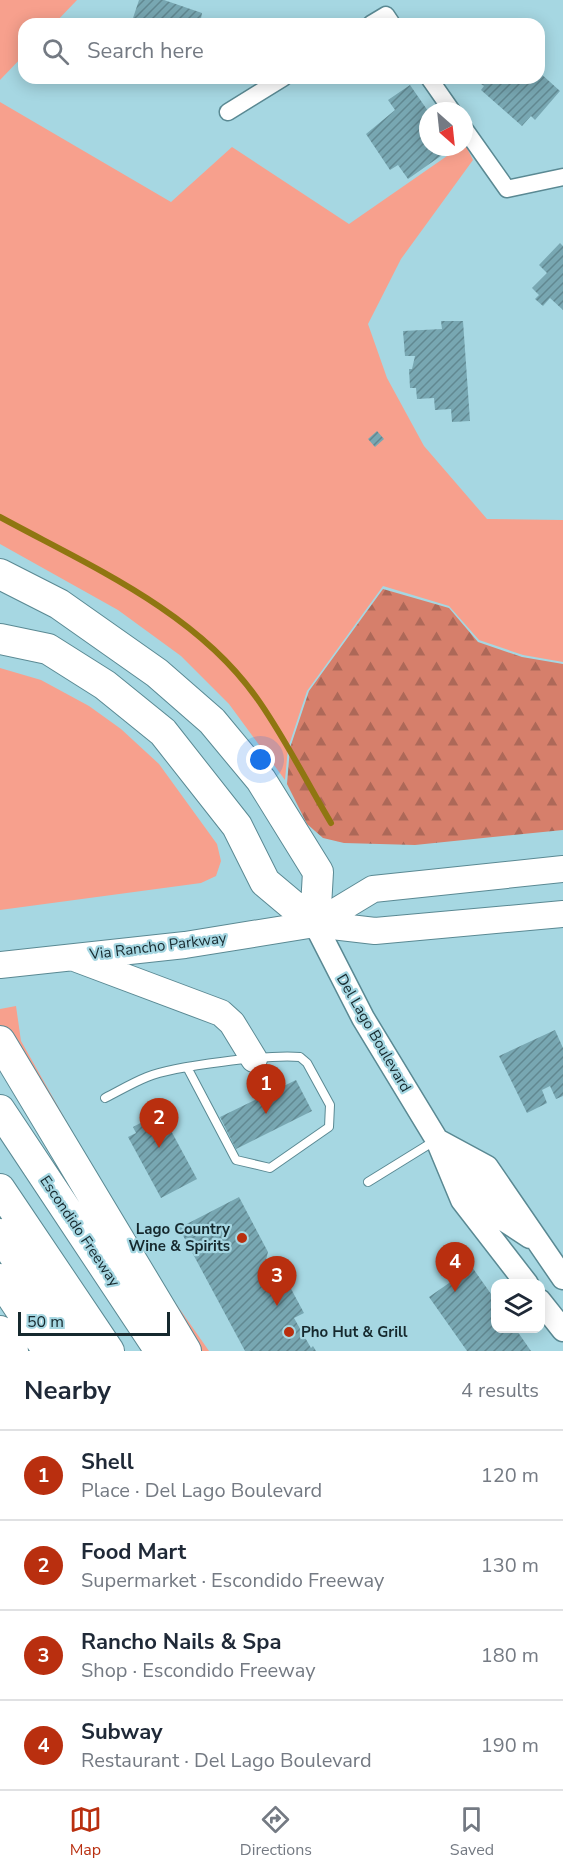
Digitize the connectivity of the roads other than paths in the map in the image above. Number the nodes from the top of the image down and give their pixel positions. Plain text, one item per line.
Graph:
1 (273, 84) edge
2 (433, 84) edge
3 (446, 102) edge
4 (228, 112) dead end
5 (473, 141) edge
6 (563, 177) edge
7 (0, 574) edge
8 (0, 639) edge
9 (563, 869) edge
10 (563, 914) edge
11 (315, 924) junction
12 (71, 957) junction
13 (0, 965) edge
14 (0, 1041) edge
15 (254, 1059) junction
16 (188, 1068) junction
17 (105, 1098) dead end
18 (0, 1110) edge
19 (436, 1140) junction
20 (368, 1182) dead end
21 (0, 1190) edge
22 (0, 1234) edge
23 (563, 1278) edge
24 (523, 1279) edge
25 (0, 1280) edge
26 (545, 1307) edge
27 (563, 1330) edge
28 (0, 1331) edge
29 (13, 1351) edge
30 (48, 1351) edge
31 (77, 1351) edge
32 (109, 1351) edge
33 (160, 1351) edge
34 (186, 1351) edge

1 - 4 street
2 - 3 street
5 - 6 street
7 - 11 highway
8 - 11 highway
9 - 11 main road, Via Rancho Parkway
10 - 11 main road, Via Rancho Parkway
11 - 12 main road, Via Rancho Parkway
11 - 19 main road, Del Lago Boulevard
12 - 13 main road, Via Rancho Parkway
12 - 15 main road
14 - 34 highway
15 - 16 lane
15 - 16 lane
16 - 17 lane
18 - 33 highway, Escondido Freeway
19 - 20 lane
19 - 23 main road
19 - 24 main road, Del Lago Boulevard
21 - 32 highway
22 - 31 highway
25 - 30 highway
26 - 27 main road
28 - 29 highway

